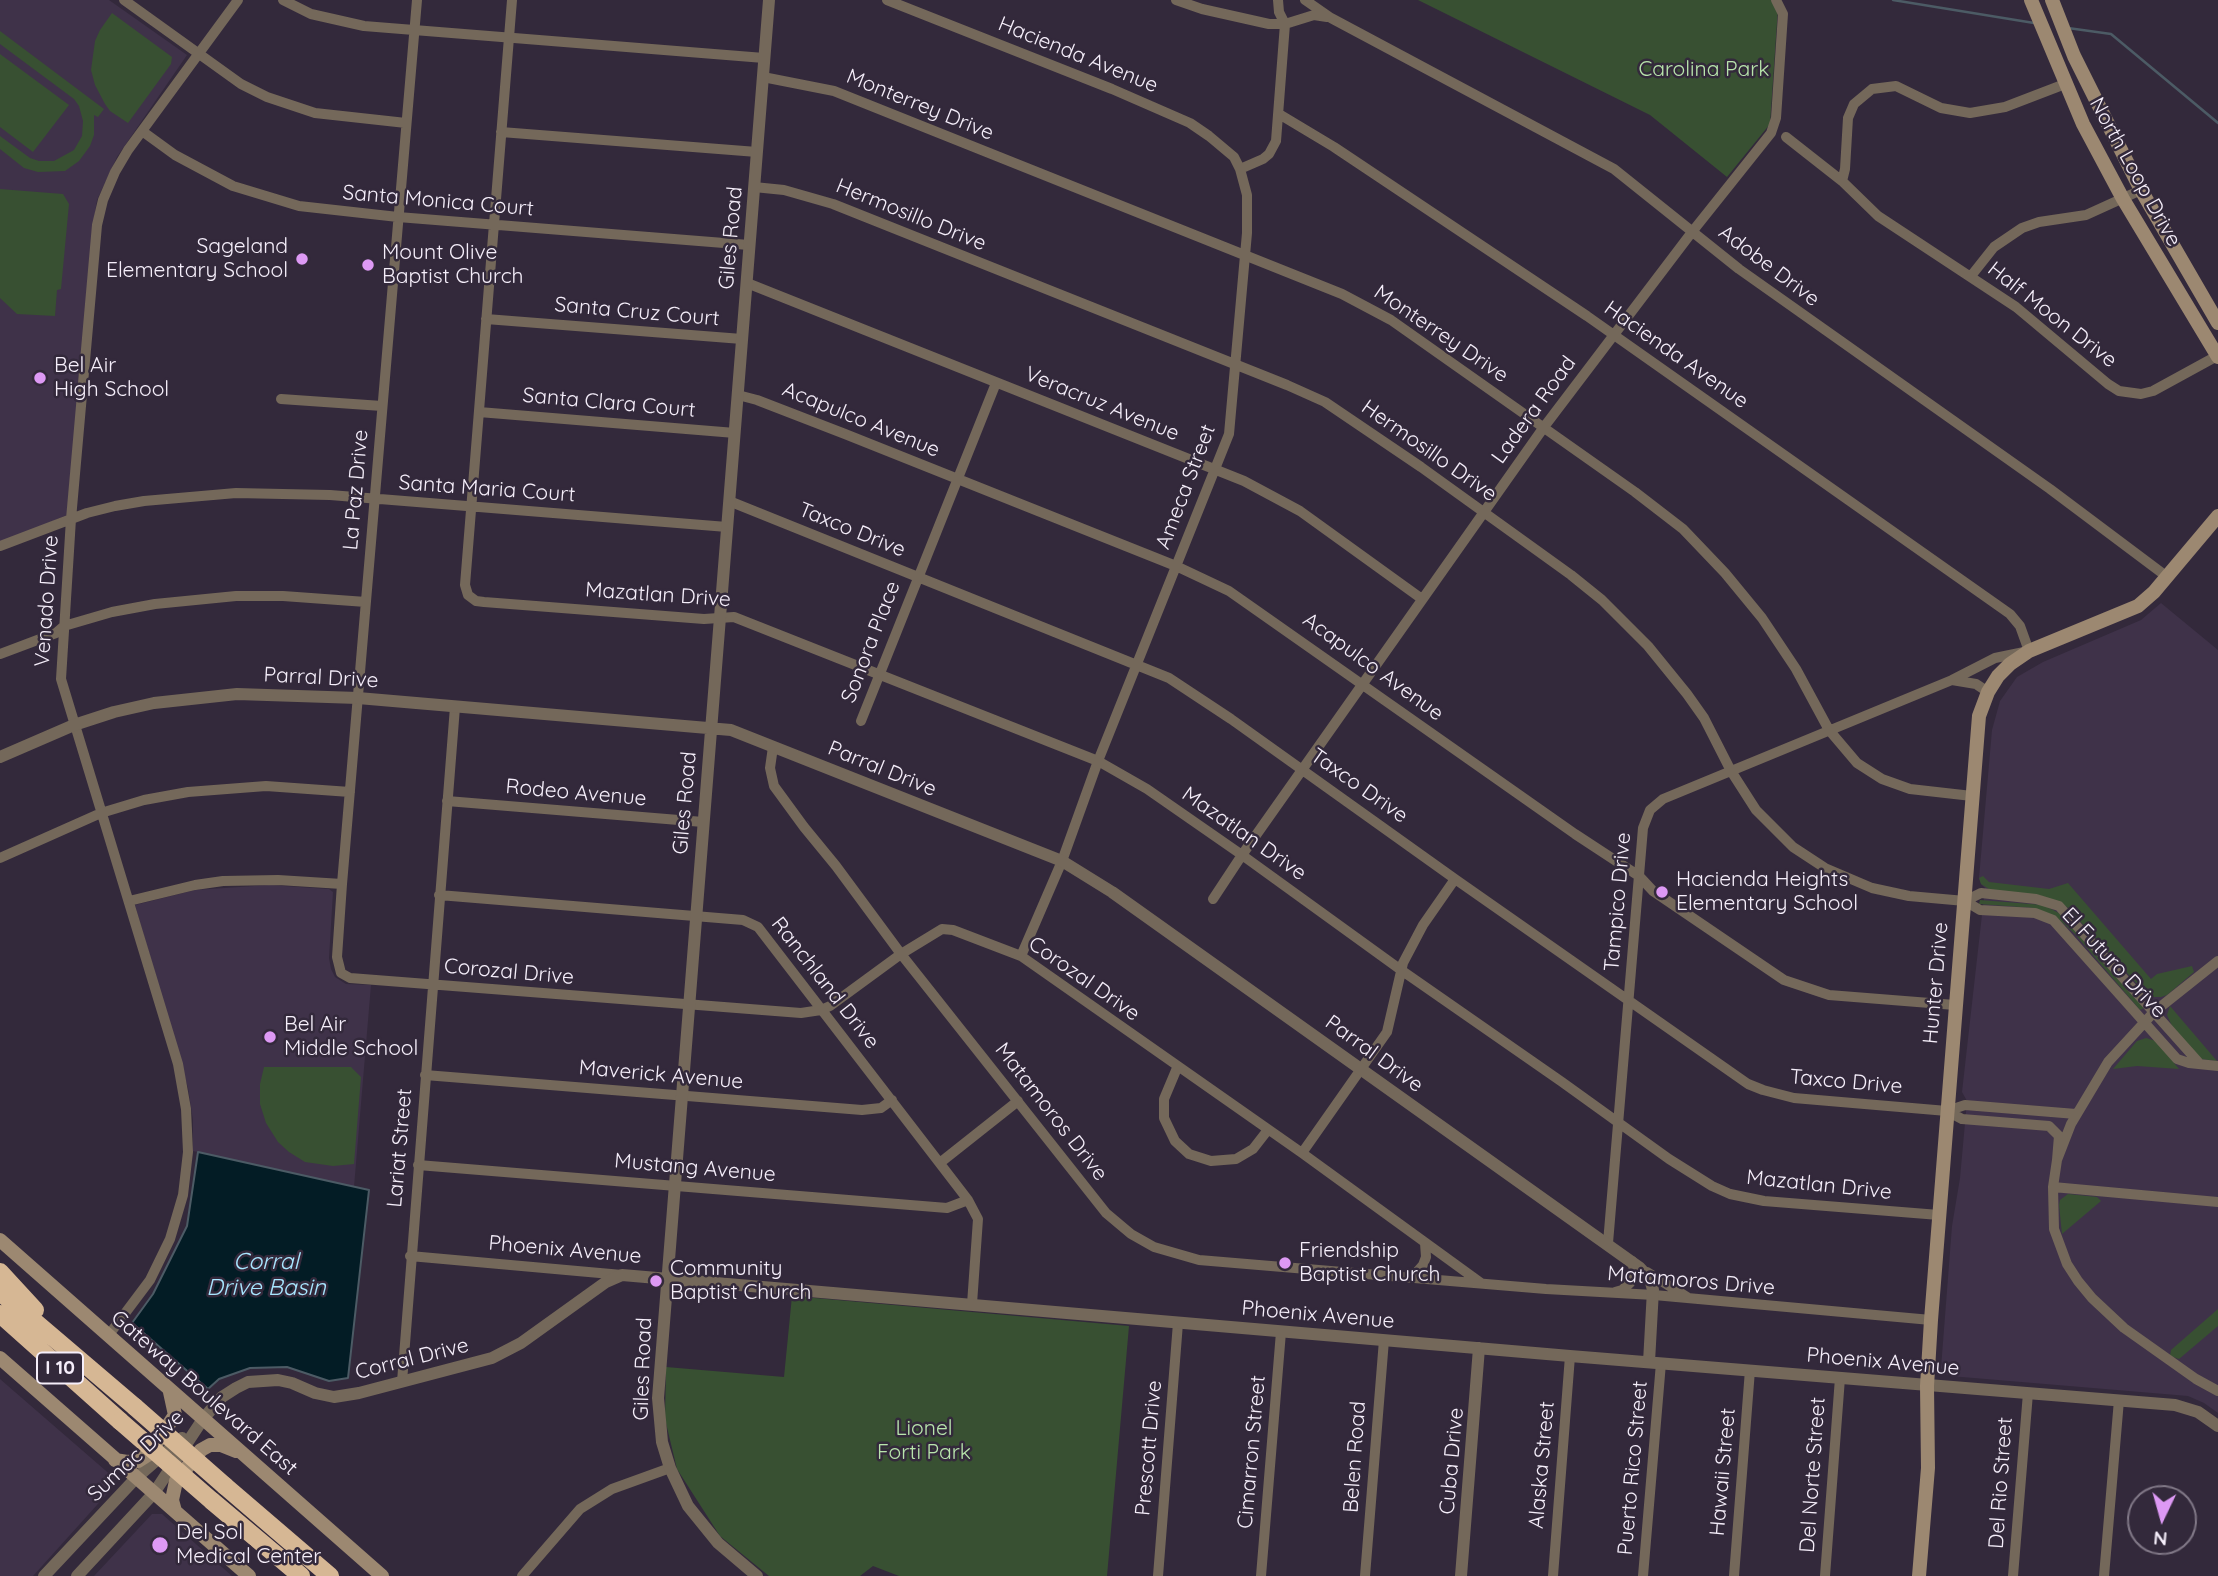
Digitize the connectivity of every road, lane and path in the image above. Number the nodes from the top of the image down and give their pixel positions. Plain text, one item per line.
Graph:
1 (124, 0) edge
2 (239, 0) edge
3 (283, 0) edge
4 (416, 0) edge
5 (512, 0) edge
6 (769, 0) edge
7 (887, 0) edge
8 (1176, 0) edge
9 (1278, 0) edge
10 (1305, 0) edge
11 (1776, 0) edge
12 (2031, 3) edge
13 (2054, 5) edge
14 (1331, 18) junction
15 (1285, 24) junction
16 (414, 29) junction
17 (510, 37) junction
18 (198, 54) junction
19 (764, 58) junction
20 (763, 77) junction
21 (2065, 84) junction
22 (1279, 114) junction
23 (406, 123) junction
24 (142, 131) junction
25 (501, 132) junction
26 (1786, 137) dead end
27 (757, 152) junction
28 (1240, 169) junction
29 (1842, 181) junction
30 (754, 187) junction
31 (2141, 190) junction
32 (2123, 199) junction
33 (398, 218) junction
34 (494, 225) junction
35 (1692, 232) junction
36 (749, 245) junction
37 (1245, 255) junction
38 (1971, 276) junction
39 (747, 283) junction
40 (486, 319) junction
41 (2218, 323) edge
42 (1613, 335) junction
43 (742, 339) junction
44 (2218, 357) edge
45 (1236, 366) junction
46 (996, 383) junction
47 (738, 395) junction
48 (281, 399) dead end
49 (382, 406) junction
50 (480, 412) junction
51 (1544, 427) junction
52 (735, 433) junction
53 (1215, 470) junction
54 (957, 480) junction
55 (375, 499) junction
56 (729, 502) junction
57 (471, 506) junction
58 (1483, 513) junction
59 (2218, 516) edge
60 (71, 519) junction
61 (727, 527) junction
62 (0, 547) edge
63 (1176, 566) junction
64 (2166, 576) junction
65 (918, 577) junction
66 (1422, 599) junction
67 (366, 602) junction
68 (720, 618) junction
69 (64, 626) junction
70 (2029, 651) junction
71 (0, 654) edge
72 (1138, 664) junction
73 (880, 674) junction
74 (1952, 680) junction
75 (1363, 685) junction
76 (1988, 692) junction
77 (358, 698) junction
78 (455, 708) junction
79 (861, 721) dead end
80 (74, 725) junction
81 (711, 728) junction
82 (1829, 730) junction
83 (774, 747) junction
84 (0, 757) edge
85 (1098, 761) junction
86 (1303, 771) junction
87 (1731, 771) junction
88 (350, 792) junction
89 (1972, 796) junction
90 (447, 802) junction
91 (101, 813) junction
92 (703, 822) junction
93 (1242, 855) junction
94 (0, 858) edge
95 (1062, 861) junction
96 (1639, 876) junction
97 (1455, 879) junction
98 (342, 884) junction
99 (439, 895) junction
100 (1213, 900) dead end
101 (129, 901) junction
102 (1965, 901) junction
103 (696, 916) junction
104 (901, 954) junction
105 (1021, 956) junction
106 (2218, 961) edge
107 (1401, 970) junction
108 (350, 978) joint
109 (431, 985) junction
110 (1629, 1002) junction
111 (1955, 1005) junction
112 (690, 1006) junction
113 (821, 1010) junction
114 (2154, 1012) junction
115 (2144, 1023) junction
116 (2200, 1064) junction
117 (2218, 1066) edge
118 (1177, 1068) junction
119 (1361, 1068) junction
120 (425, 1075) junction
121 (681, 1096) junction
122 (892, 1100) junction
123 (1018, 1101) junction
124 (1947, 1111) junction
125 (2076, 1114) junction
126 (1619, 1122) junction
127 (2039, 1124) junction
128 (2071, 1124) junction
129 (1267, 1131) junction
130 (1302, 1153) junction
131 (2057, 1160) junction
132 (941, 1162) junction
133 (418, 1165) junction
134 (674, 1185) junction
135 (2053, 1187) junction
136 (968, 1200) junction
137 (2218, 1202) edge
138 (1939, 1215) junction
139 (0, 1240) edge
140 (1425, 1243) junction
141 (1608, 1243) junction
142 (1438, 1252) junction
143 (410, 1256) junction
144 (1636, 1264) junction
145 (0, 1272) edge
146 (622, 1275) junction
147 (1407, 1276) junction
148 (666, 1278) junction
149 (1448, 1280) junction
150 (1481, 1283) junction
151 (0, 1292) edge
152 (1612, 1293) junction
153 (1654, 1295) junction
154 (1690, 1300) junction
155 (972, 1304) junction
156 (2, 1317) edge
157 (1931, 1320) junction
158 (1178, 1323) junction
159 (1281, 1332) junction
160 (108, 1336) junction
161 (1384, 1340) junction
162 (1479, 1348) junction
163 (65, 1349) junction
164 (1570, 1356) junction
165 (0, 1358) edge
166 (1655, 1363) junction
167 (1750, 1370) junction
168 (1840, 1378) junction
169 (402, 1381) junction
170 (1927, 1386) junction
171 (170, 1391) junction
172 (2218, 1391) edge
173 (2028, 1393) junction
174 (2119, 1400) junction
175 (204, 1419) junction
176 (2218, 1426) edge
177 (240, 1453) junction
178 (116, 1460) junction
179 (670, 1468) junction
180 (136, 1478) junction
181 (154, 1493) junction
182 (175, 1511) junction
183 (296, 1573) edge
184 (44, 1576) edge
185 (77, 1576) edge
186 (249, 1576) edge
187 (330, 1576) edge
188 (382, 1576) edge
189 (522, 1576) edge
190 (757, 1576) edge
191 (1158, 1576) edge
192 (1261, 1576) edge
193 (1365, 1576) edge
194 (1461, 1576) edge
195 (1553, 1576) edge
196 (1643, 1576) edge
197 (1734, 1576) edge
198 (1825, 1576) edge
199 (1919, 1576) edge
200 (2014, 1576) edge
201 (2104, 1576) edge

1 - 18 street
2 - 18 street, Venado Drive
3 - 16 street
4 - 16 street, La Paz Drive
5 - 17 street
6 - 19 street, Giles Road
7 - 28 street, Hacienda Avenue
8 - 15 street
9 - 15 street
10 - 14 street, Adobe Drive
11 - 35 street, Ladera Road
12 - 21 main road, North Loop Drive
13 - 31 main road, North Loop Drive
14 - 15 street
14 - 35 street, Adobe Drive
15 - 22 street
16 - 17 street
16 - 23 street, La Paz Drive
17 - 19 street
17 - 25 street
18 - 23 street
18 - 24 street, Venado Drive
19 - 20 street, Giles Road
20 - 27 street, Giles Road
20 - 37 street, Monterrey Drive
21 - 29 street
21 - 32 main road, North Loop Drive
22 - 28 street
22 - 42 street, Hacienda Avenue
23 - 33 street, La Paz Drive
24 - 33 street, Santa Monica Court
24 - 60 street, Venado Drive
25 - 27 street
25 - 34 street
26 - 29 street, Half Moon Drive
27 - 30 street, Giles Road
28 - 37 street, Ameca Street
29 - 38 street, Half Moon Drive
30 - 36 street, Giles Road
30 - 45 street, Hermosillo Drive
31 - 32 street
31 - 41 main road, North Loop Drive
32 - 38 street
32 - 44 main road, North Loop Drive
33 - 34 street, Santa Monica Court
33 - 49 street, La Paz Drive
34 - 36 street, Santa Monica Court
34 - 40 street
35 - 42 street, Ladera Road
35 - 64 street, Adobe Drive
36 - 39 street, Giles Road
37 - 45 street, Ameca Street
37 - 51 street, Monterrey Drive
38 - 44 street, Half Moon Drive
39 - 43 street, Giles Road
39 - 46 street, Veracruz Avenue
40 - 43 street, Santa Cruz Court
40 - 50 street
42 - 51 street, Ladera Road
42 - 70 street, Hacienda Avenue
43 - 47 street, Giles Road
45 - 53 street, Ameca Street
45 - 58 street, Hermosillo Drive
46 - 53 street, Veracruz Avenue
46 - 54 street, Sonora Place
47 - 52 street, Giles Road
47 - 54 street, Acapulco Avenue
48 - 49 street
49 - 55 street, La Paz Drive
50 - 52 street, Santa Clara Court
50 - 57 street
51 - 58 street, Ladera Road
51 - 82 street, Monterrey Drive
52 - 56 street, Giles Road
53 - 63 street, Ameca Street
53 - 66 street, Veracruz Avenue
54 - 63 street, Acapulco Avenue
54 - 65 street, Sonora Place
55 - 57 street, Santa Maria Court
55 - 60 street, Santa Maria Court
55 - 67 street, La Paz Drive
56 - 61 street, Giles Road
56 - 65 street, Taxco Drive
57 - 61 street, Santa Maria Court
57 - 68 street, Mazatlan Drive
58 - 66 street, Ladera Road
58 - 87 street, Hermosillo Drive
59 - 64 main road, Hunter Drive
60 - 62 street, Santa Maria Court
60 - 69 street, Venado Drive
61 - 68 street, Giles Road
63 - 72 street, Ameca Street
63 - 75 street, Acapulco Avenue
64 - 70 main road, Hunter Drive
65 - 72 street, Taxco Drive
65 - 73 street, Sonora Place
66 - 75 street, Ladera Road
67 - 69 street
67 - 77 street, La Paz Drive
68 - 73 street, Mazatlan Drive
68 - 81 street, Giles Road
69 - 71 street
69 - 80 street, Venado Drive
70 - 74 street, Tampico Drive
70 - 76 main road, Hunter Drive
72 - 85 street, Ameca Street
72 - 86 street, Taxco Drive
73 - 79 street, Sonora Place
73 - 85 street, Mazatlan Drive
74 - 76 street
74 - 82 street, Tampico Drive
75 - 86 street, Ladera Road
75 - 96 street, Acapulco Avenue
76 - 89 main road, Hunter Drive
77 - 78 street, Parral Drive
77 - 80 street, Parral Drive
77 - 88 street, La Paz Drive
78 - 81 street, Parral Drive
78 - 90 street, Lariat Street
80 - 84 street, Parral Drive
80 - 91 street, Venado Drive
81 - 83 street, Parral Drive
81 - 92 street, Giles Road
82 - 87 street, Tampico Drive
82 - 89 street, Monterrey Drive
83 - 95 street, Parral Drive
83 - 104 street, Matamoros Drive
85 - 93 street, Mazatlan Drive
85 - 95 street, Ameca Street
86 - 93 street, Ladera Road
86 - 97 street, Taxco Drive
87 - 96 street, Tampico Drive
87 - 102 street, Hermosillo Drive
88 - 91 street
88 - 98 street, La Paz Drive
89 - 102 main road, Hunter Drive
90 - 92 street, Rodeo Avenue
90 - 99 street, Lariat Street
91 - 94 street
91 - 101 street, Venado Drive
92 - 103 street, Giles Road
93 - 100 street, Ladera Road
93 - 107 street, Mazatlan Drive
95 - 105 street, Ameca Street
95 - 119 street, Parral Drive
96 - 110 street, Tampico Drive
96 - 111 street, Acapulco Avenue
97 - 107 street
97 - 110 street, Taxco Drive
98 - 101 street
98 - 108 street, La Paz Drive
99 - 103 street, Ranchland Drive
99 - 109 street, Lariat Street
101 - 160 street, Venado Drive
102 - 111 main road, Hunter Drive
102 - 114 street, El Futuro Drive
102 - 115 street, El Futuro Drive
103 - 112 street, Giles Road
103 - 113 street, Ranchland Drive
104 - 105 street, Corozal Drive
104 - 113 street, Corozal Drive
104 - 123 street, Matamoros Drive
105 - 118 street, Corozal Drive
106 - 114 street
107 - 119 street
107 - 126 street, Mazatlan Drive
108 - 109 street, Corozal Drive
109 - 112 street, Corozal Drive
109 - 120 street, Lariat Street
110 - 124 street, Taxco Drive
110 - 126 street, Tampico Drive
111 - 124 main road, Hunter Drive
112 - 113 street, Corozal Drive
112 - 121 street, Giles Road
113 - 122 street, Ranchland Drive
114 - 115 street
114 - 116 street, El Futuro Drive
115 - 116 street, El Futuro Drive
115 - 125 street
116 - 117 street, El Futuro Drive
118 - 129 street, Corozal Drive
118 - 129 street
119 - 130 street
119 - 141 street, Parral Drive
120 - 121 street, Maverick Avenue
120 - 133 street, Lariat Street
121 - 122 street, Maverick Avenue
121 - 134 street, Giles Road
122 - 132 street, Ranchland Drive
123 - 132 street
123 - 147 street, Matamoros Drive
124 - 125 street
124 - 127 street
124 - 138 main road, Hunter Drive
125 - 128 street
126 - 138 street, Mazatlan Drive
126 - 141 street, Tampico Drive
127 - 128 street
127 - 131 street
128 - 131 street
129 - 130 street, Corozal Drive
130 - 140 street, Corozal Drive
131 - 135 street
132 - 136 street, Ranchland Drive
133 - 134 street, Mustang Avenue
133 - 143 street, Lariat Street
134 - 136 street, Mustang Avenue
134 - 148 street, Giles Road
135 - 137 street
135 - 172 street
136 - 155 street, Ranchland Drive
138 - 157 main road, Hunter Drive
139 - 160 main road, Gateway Boulevard East
140 - 142 street, Corozal Drive
140 - 147 street
141 - 144 street, Parral Drive
142 - 149 street
142 - 150 street, Corozal Drive
143 - 146 street, Phoenix Avenue
143 - 169 street, Lariat Street
144 - 152 street
144 - 153 street, Parral Drive
144 - 154 street, Parral Drive
145 - 163 highway
146 - 148 street, Phoenix Avenue
146 - 169 street, Corral Drive
147 - 149 street, Matamoros Drive
148 - 155 street, Phoenix Avenue
148 - 179 street, Giles Road
149 - 150 street, Matamoros Drive
150 - 152 street, Matamoros Drive
151 - 163 highway, I 10
152 - 153 street, Matamoros Drive
153 - 154 street, Matamoros Drive
153 - 166 street, Puerto Rico Street
154 - 157 street, Matamoros Drive
155 - 158 street, Phoenix Avenue
156 - 183 highway, I 10, bridge
157 - 170 main road, Hunter Drive
158 - 159 street, Phoenix Avenue
158 - 191 street, Prescott Drive
159 - 161 street, Phoenix Avenue
159 - 192 street, Cimarron Street
160 - 171 main road, Gateway Boulevard East
161 - 162 street, Phoenix Avenue
161 - 193 street, Belen Road
162 - 164 street, Phoenix Avenue
162 - 194 street, Cuba Drive
163 - 187 highway, I 10, bridge
164 - 166 street, Phoenix Avenue
164 - 195 street, Alaska Street
165 - 178 main road
166 - 167 street, Phoenix Avenue
166 - 196 street, Puerto Rico Street
167 - 168 street, Phoenix Avenue
167 - 197 street, Hawaii Street
168 - 170 street, Phoenix Avenue
168 - 198 street, Del Norte Street
169 - 175 street, Corral Drive
170 - 173 street, Phoenix Avenue
170 - 199 main road, Hunter Drive
171 - 175 main road, Gateway Boulevard East
171 - 178 main road
173 - 174 street, Phoenix Avenue
173 - 200 street, Del Rio Street
174 - 176 street, Phoenix Avenue
174 - 201 street
175 - 177 main road, Gateway Boulevard East
175 - 180 street, Sumac Drive
175 - 181 street, Sumac Drive
177 - 182 main road
177 - 188 main road, Gateway Boulevard East
178 - 180 main road
179 - 189 street
179 - 190 street, Giles Road
180 - 181 main road
180 - 184 street, Sumac Drive
181 - 182 main road
181 - 185 street, Sumac Drive
182 - 186 main road

